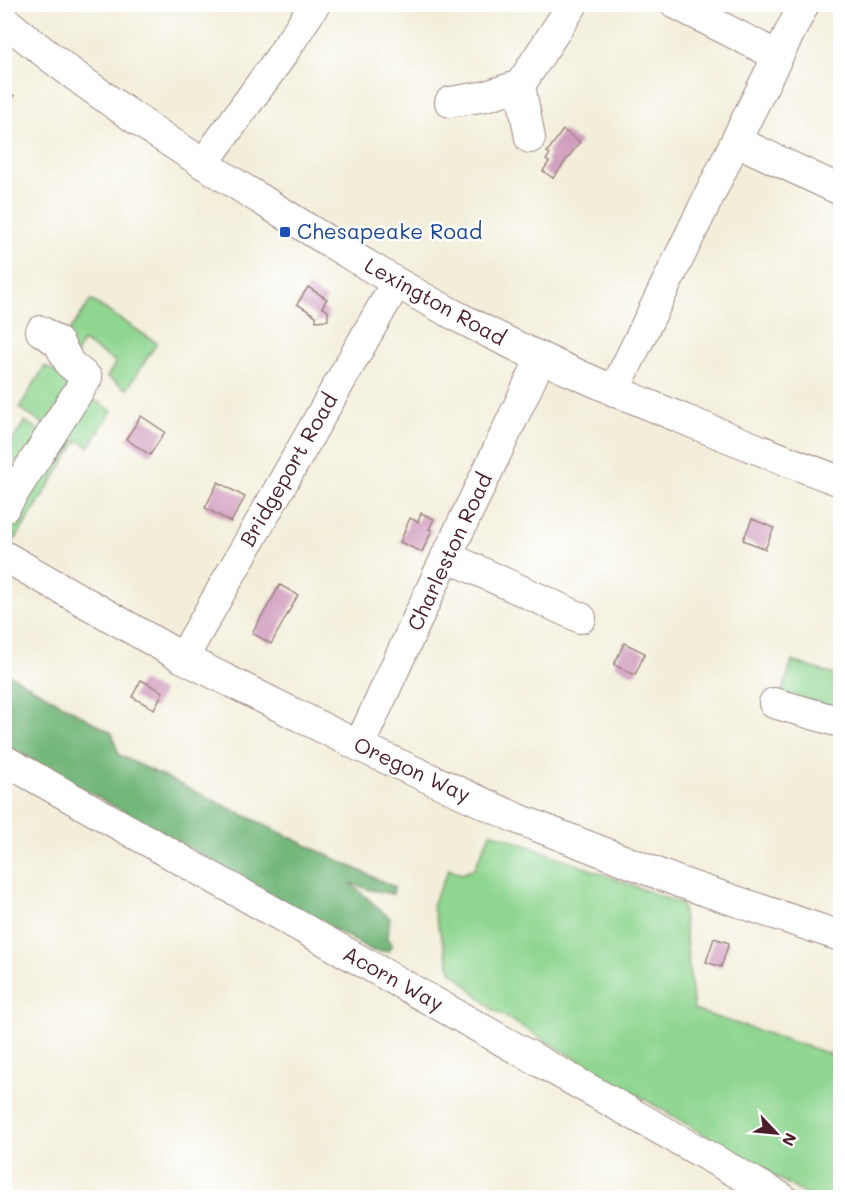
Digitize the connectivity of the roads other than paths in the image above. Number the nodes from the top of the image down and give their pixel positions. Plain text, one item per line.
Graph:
1 (315, 4) edge
2 (573, 4) edge
3 (676, 4) edge
4 (804, 4) edge
5 (4, 20) edge
6 (778, 56) junction
7 (520, 85) junction
8 (450, 102) dead end
9 (530, 138) dead end
10 (736, 141) junction
11 (203, 164) junction
12 (840, 190) edge
13 (396, 283) junction
14 (41, 331) dead end
15 (541, 358) junction
16 (614, 391) junction
17 (15, 469) edge
18 (840, 481) edge
19 (4, 508) edge
20 (4, 556) edge
21 (446, 556) junction
22 (581, 618) dead end
23 (183, 658) junction
24 (774, 703) dead end
25 (840, 722) edge
26 (359, 746) junction
27 (4, 760) edge
28 (840, 936) edge
29 (783, 1197) edge

1 - 11 street
2 - 7 street
3 - 6 street
4 - 6 street
5 - 11 street, Lexington Road
6 - 10 street
7 - 8 street
7 - 9 street
10 - 12 street
10 - 16 street
11 - 13 street, Lexington Road
13 - 15 street, Lexington Road
13 - 23 street, Bridgeport Road
14 - 17 street
15 - 16 street, Lexington Road
15 - 21 street, Charleston Road
16 - 18 street, Lexington Road
17 - 19 street
20 - 23 street, Oregon Way
21 - 22 street
21 - 26 street, Charleston Road
23 - 26 street, Oregon Way
24 - 25 street
26 - 28 street, Oregon Way
27 - 29 street, Acorn Way

